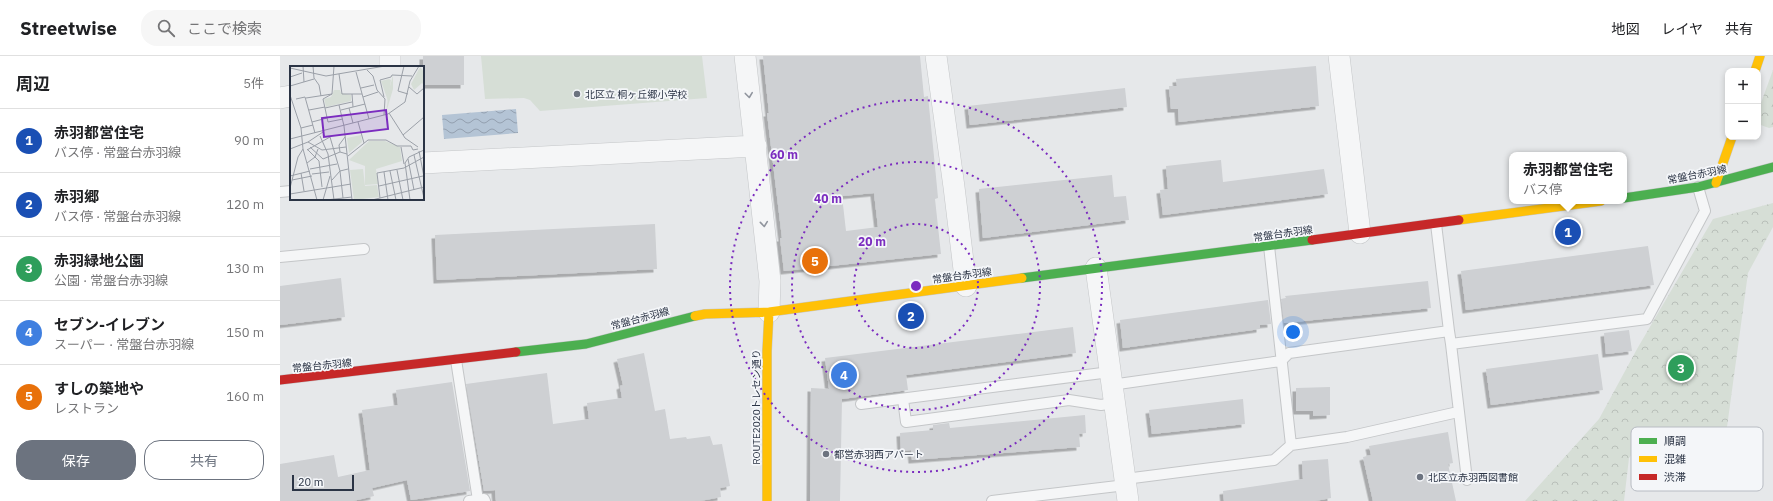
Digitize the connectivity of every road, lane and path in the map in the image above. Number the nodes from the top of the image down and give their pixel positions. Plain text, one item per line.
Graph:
1 (745, 56) edge
2 (936, 56) edge
3 (1339, 56) edge
4 (1760, 56) edge
5 (1756, 68) edge
6 (290, 96) edge
7 (280, 98) edge
8 (1731, 140) edge
9 (756, 146) junction
10 (424, 163) edge
11 (1773, 167) edge
12 (1716, 183) junction
13 (1698, 187) junction
14 (290, 191) edge
15 (280, 192) edge
16 (1627, 198) edge
17 (1579, 204) edge
18 (1436, 224) junction
19 (1360, 233) junction
20 (1269, 246) junction
21 (364, 249) dead end
22 (280, 257) edge
23 (1096, 268) junction
24 (966, 286) junction
25 (769, 312) junction
26 (1449, 331) junction
27 (1451, 344) junction
28 (456, 360) junction
29 (1281, 361) junction
30 (280, 380) edge
31 (1112, 387) junction
32 (903, 399) junction
33 (861, 404) dead end
34 (1458, 412) junction
35 (1291, 444) junction
36 (1467, 480) dead end
37 (1126, 488) edge
38 (477, 501) edge
39 (767, 501) edge
40 (992, 501) edge

1 -> 9 street
2 - 24 street
3 - 19 street
4 - 5 main road
6 - 7 street
8 - 12 main road
9 - 10 street
9 -> 25 street
11 - 12 main road, 常盤台赤羽線
12 - 13 main road, 常盤台赤羽線
13 - 16 main road, 常盤台赤羽線
13 - 27 lane
14 - 15 lane
17 - 18 main road, 常盤台赤羽線
18 - 19 main road, 常盤台赤羽線
18 - 26 lane
19 - 20 main road, 常盤台赤羽線
20 - 23 main road, 常盤台赤羽線
20 - 29 lane
21 - 22 lane
23 - 24 main road, 常盤台赤羽線
23 - 31 street
24 - 25 main road, 常盤台赤羽線
25 - 28 main road, 常盤台赤羽線
25 - 39 main road, ROUTE2020トレセン通り
26 - 27 lane
26 - 29 lane
27 - 34 lane
28 - 30 main road, 常盤台赤羽線
28 - 38 lane
29 - 31 lane
29 - 35 lane
31 - 32 lane
31 - 32 lane
31 - 37 street
32 - 33 lane
34 - 35 lane
34 - 36 lane
35 - 37 lane
37 - 40 lane

